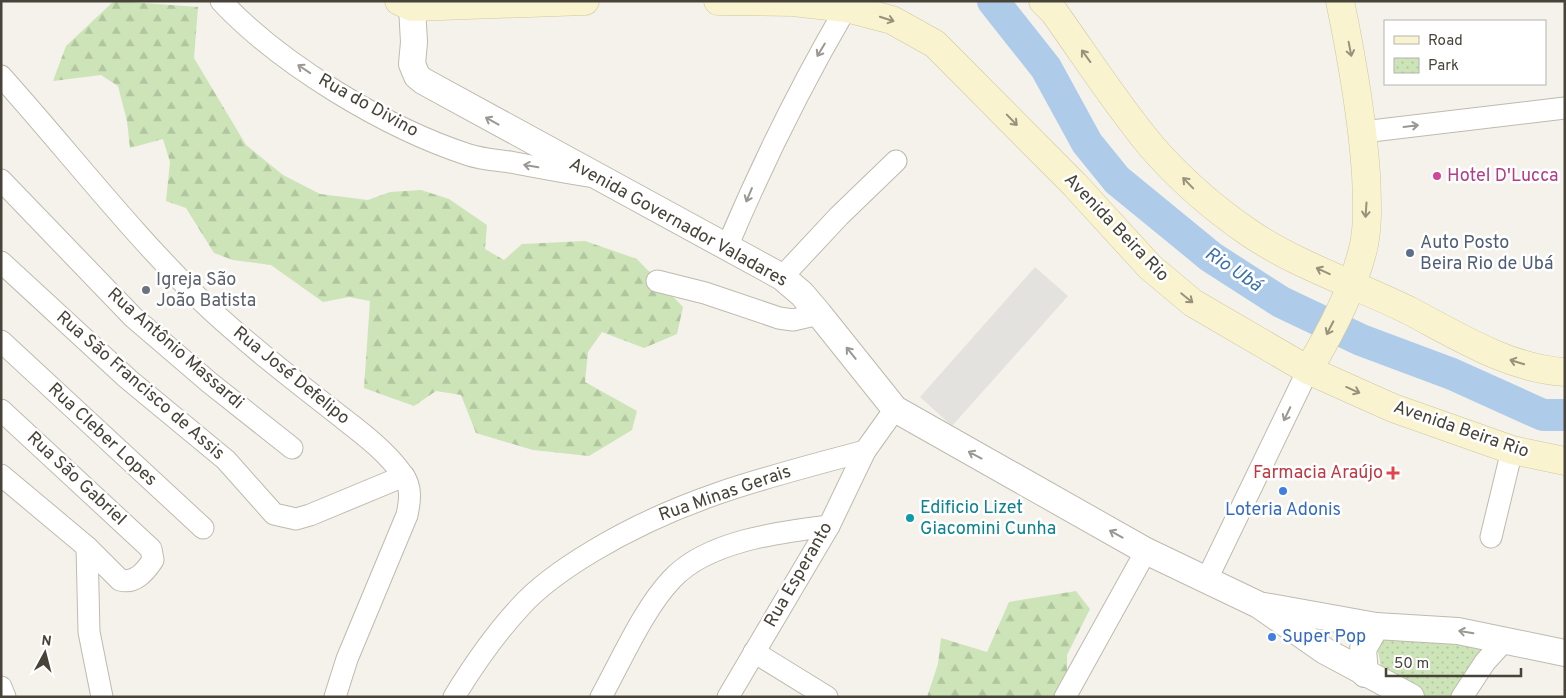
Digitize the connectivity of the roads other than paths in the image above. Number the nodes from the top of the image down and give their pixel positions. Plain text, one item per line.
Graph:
1 (221, 1) edge
2 (585, 1) edge
3 (718, 1) edge
4 (1042, 1) edge
5 (1340, 1) edge
6 (408, 3) edge
7 (846, 8) junction
8 (1, 76) edge
9 (1565, 108) edge
10 (1363, 132) junction
11 (896, 161) dead end
12 (596, 177) junction
13 (1, 180) edge
14 (727, 247) junction
15 (1, 262) edge
16 (782, 277) junction
17 (657, 281) dead end
18 (1347, 293) junction
19 (819, 314) junction
20 (1, 341) edge
21 (1313, 362) junction
22 (1565, 372) edge
23 (895, 409) junction
24 (1, 410) edge
25 (292, 448) dead end
26 (1512, 450) junction
27 (866, 451) junction
28 (1565, 460) edge
29 (1, 475) edge
30 (404, 476) junction
31 (829, 526) junction
32 (203, 528) dead end
33 (1491, 537) dead end
34 (86, 547) junction
35 (1146, 551) junction
36 (1206, 581) junction
37 (1259, 605) junction
38 (1376, 626) junction
39 (1505, 640) junction
40 (754, 652) junction
41 (1565, 653) edge
42 (1365, 674) junction
43 (1, 687) edge
44 (5, 697) edge
45 (102, 697) edge
46 (335, 697) edge
47 (454, 697) edge
48 (601, 697) edge
49 (728, 697) edge
50 (827, 697) edge
51 (1065, 697) edge
52 (1411, 697) edge
53 (1462, 697) edge

12 -> 1 street, Rua do Divino
2 - 6 main road
3 - 7 main road, Avenida Beira Rio
18 -> 4 main road
5 -> 10 main road
12 -> 6 street, Avenida Governador Valadares
7 -> 14 street
7 -> 21 main road, Avenida Beira Rio
8 - 30 street, Rua José Defelipo
10 -> 9 street
10 -> 18 main road
11 - 16 street
12 - 14 street, Avenida Governador Valadares
13 - 25 street, Rua Antônio Massardi
14 - 16 street, Avenida Governador Valadares
15 - 30 street, Rua São Francisco de Assis
16 - 19 street, Avenida Governador Valadares
17 - 19 street
18 -> 21 main road
22 -> 18 main road
23 -> 19 street, Avenida Governador Valadares
20 - 32 street, Rua Cleber Lopes
21 -> 26 main road, Avenida Beira Rio
21 -> 36 street
23 - 27 street
35 -> 23 street, Avenida Governador Valadares
24 - 34 street, Rua São Gabriel
26 - 28 main road, Avenida Beira Rio
26 - 33 street
27 - 31 street, Rua Esperanto
27 - 47 street, Rua Minas Gerais
29 - 34 street
30 - 46 street, Rua José Defelipo
31 - 40 street, Rua Esperanto
31 - 48 street
34 - 45 street
35 - 36 street, Avenida Governador Valadares
35 - 51 street
36 - 37 street, Avenida Governador Valadares
37 - 38 street
37 - 42 street
39 -> 38 street
38 - 42 street
39 - 41 street
39 - 53 street
40 - 49 street, Rua Esperanto
40 - 50 street
42 - 52 street
43 - 44 street

